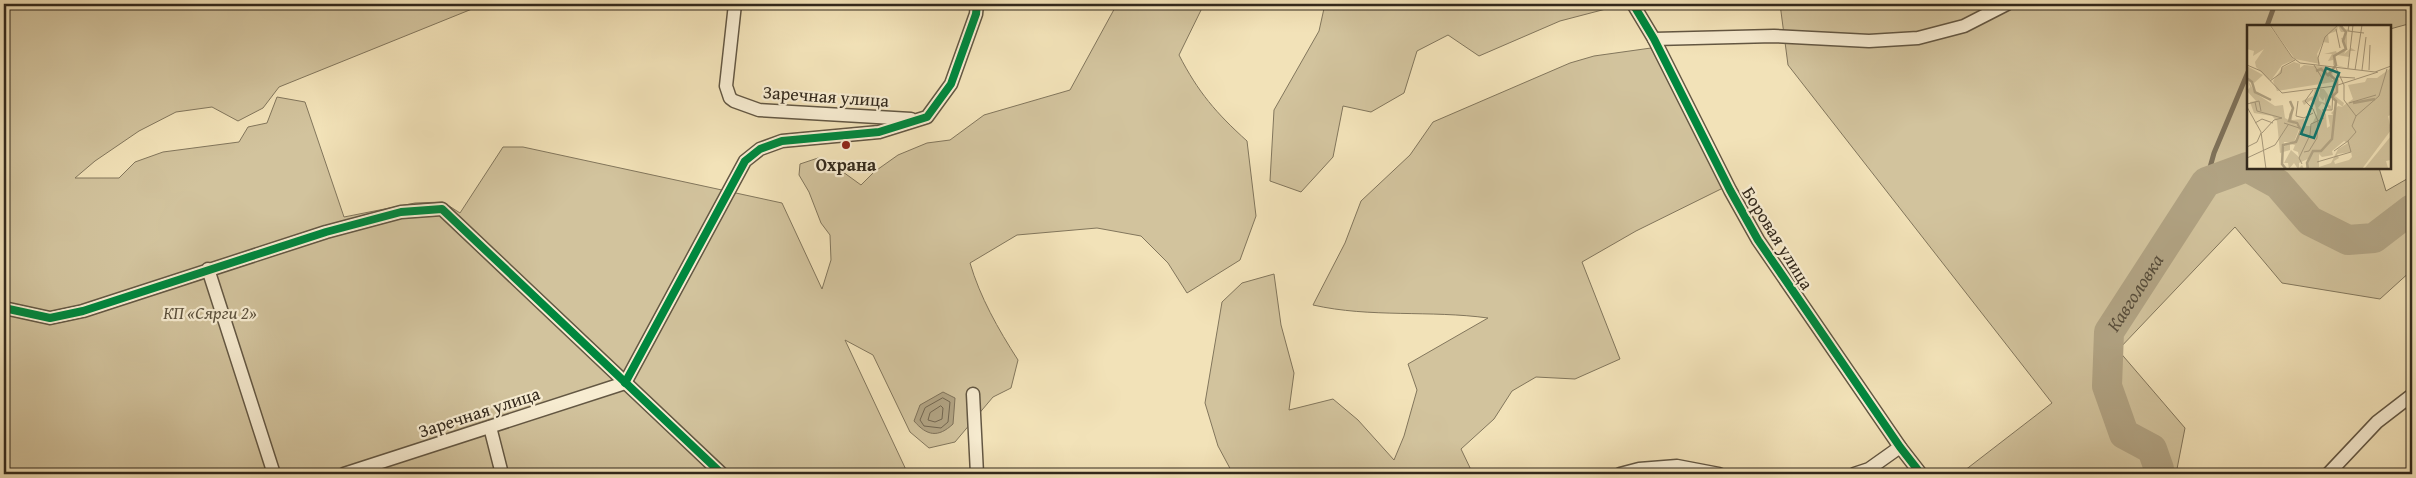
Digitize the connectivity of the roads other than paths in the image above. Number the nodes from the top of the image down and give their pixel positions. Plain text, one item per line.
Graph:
1 (735, 4) edge
2 (977, 4) edge
3 (1633, 4) edge
4 (2007, 4) edge
5 (1654, 39) junction
6 (927, 117) junction
7 (208, 269) junction
8 (4, 308) edge
9 (625, 383) junction
10 (973, 394) dead end
11 (2412, 395) edge
12 (490, 427) junction
13 (1900, 447) junction
14 (274, 474) edge
15 (344, 474) edge
16 (502, 474) edge
17 (722, 474) edge
18 (978, 474) edge
19 (1620, 474) edge
20 (1719, 474) edge
21 (1854, 474) edge
22 (1921, 474) edge
23 (2328, 474) edge

1 - 6 street, Заречная улица
2 - 6 street
3 - 5 street, Боровая улица
4 - 5 street
5 - 13 street, Боровая улица
6 - 9 street
7 - 8 street
7 - 9 street
7 - 14 street
9 - 12 street, Заречная улица
9 - 17 street
10 - 18 street
11 - 23 street
12 - 15 street, Заречная улица
12 - 16 street
13 - 21 street
13 - 22 street, Боровая улица
19 - 20 street

